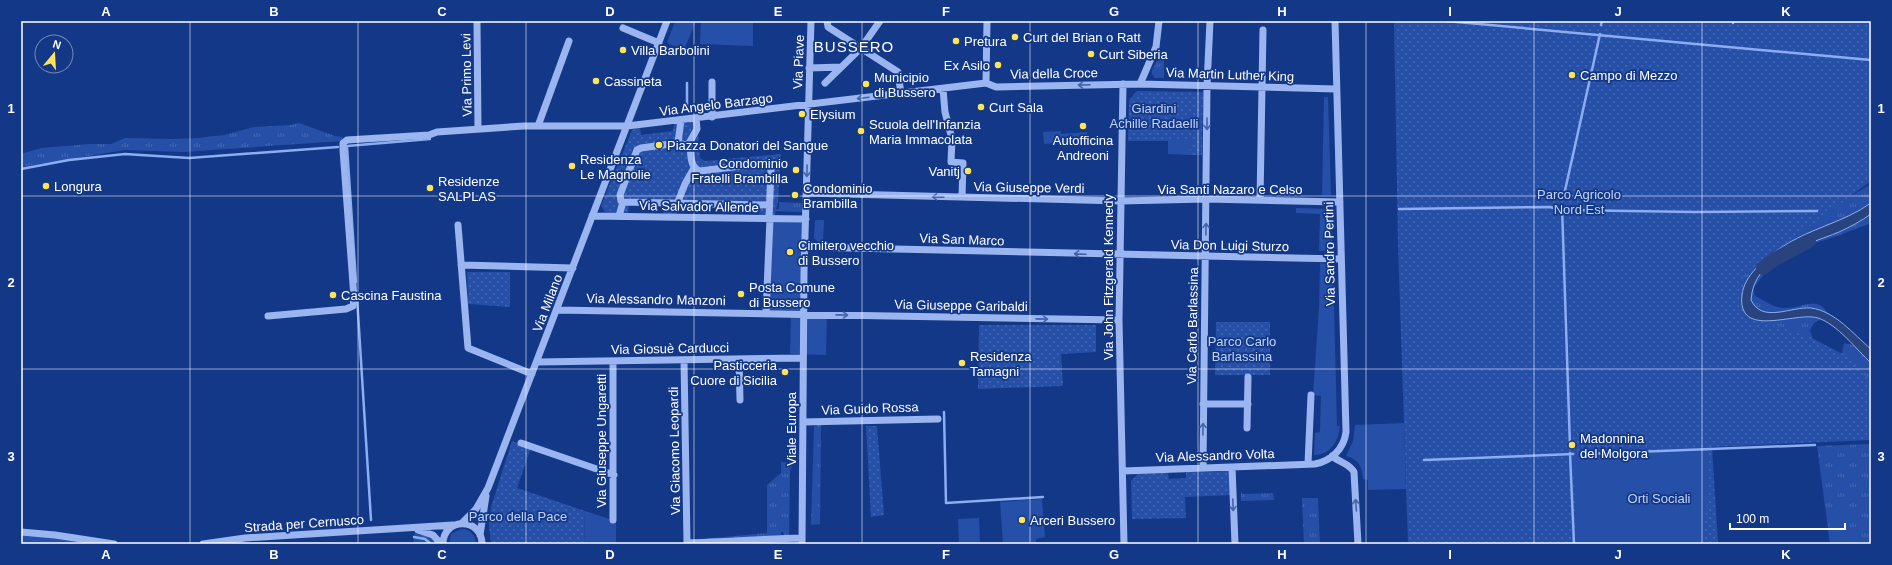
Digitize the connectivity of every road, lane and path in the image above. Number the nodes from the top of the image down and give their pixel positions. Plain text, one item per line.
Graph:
1 (477, 21) edge
2 (667, 21) edge
3 (811, 21) edge
4 (827, 21) edge
5 (880, 21) edge
6 (987, 21) edge
7 (1159, 21) edge
8 (1210, 21) edge
9 (1335, 21) edge
10 (623, 28) dead end
11 (1263, 30) dead end
12 (569, 41) dead end
13 (659, 43) junction
14 (861, 48) junction
15 (841, 67) junction
16 (810, 68) junction
17 (712, 82) dead end
18 (825, 83) dead end
19 (986, 83) junction
20 (1123, 84) junction
21 (1140, 84) junction
22 (1207, 86) junction
23 (1262, 87) junction
24 (943, 89) junction
25 (1336, 89) junction
26 (901, 94) junction
27 (808, 104) junction
28 (712, 117) junction
29 (696, 118) junction
30 (681, 120) junction
31 (538, 126) junction
32 (627, 126) junction
33 (478, 129) junction
34 (678, 143) junction
35 (688, 145) junction
36 (694, 168) junction
37 (807, 193) junction
38 (962, 197) junction
39 (1206, 199) junction
40 (1260, 200) junction
41 (1120, 201) junction
42 (623, 202) junction
43 (1340, 202) junction
44 (674, 204) junction
45 (719, 204) junction
46 (769, 205) junction
47 (592, 216) junction
48 (619, 216) junction
49 (670, 217) junction
50 (718, 218) junction
51 (769, 219) junction
52 (806, 219) junction
53 (458, 225) dead end
54 (805, 246) junction
55 (1119, 255) junction
56 (1205, 256) junction
57 (1341, 258) junction
58 (461, 265) junction
59 (573, 268) junction
60 (557, 310) junction
61 (766, 313) junction
62 (803, 315) junction
63 (268, 316) dead end
64 (1119, 320) junction
65 (803, 358) junction
66 (739, 359) junction
67 (684, 360) junction
68 (613, 361) junction
69 (537, 362) junction
70 (532, 374) junction
71 (1248, 377) dead end
72 (1311, 395) dead end
73 (740, 400) dead end
74 (1203, 404) junction
75 (1248, 404) junction
76 (938, 418) dead end
77 (803, 422) junction
78 (1248, 428) dead end
79 (521, 443) dead end
80 (1332, 456) junction
81 (1308, 464) junction
82 (1232, 466) junction
83 (1202, 468) junction
84 (1123, 470) junction
85 (614, 475) junction
86 (488, 488) junction
87 (614, 520) dead end
88 (462, 523) junction
89 (453, 525) junction
90 (406, 529) junction
91 (21, 532) edge
92 (480, 535) junction
93 (70, 537) junction
94 (245, 541) edge
95 (802, 541) edge
96 (85, 542) edge
97 (102, 543) edge
98 (76, 544) edge
99 (114, 544) edge
100 (203, 544) edge
101 (442, 544) edge
102 (482, 544) edge
103 (1124, 544) edge
104 (1234, 544) edge
105 (1358, 544) edge

1 - 33 street, Via Primo Levi
2 - 13 street, Via Milano
3 - 16 street, Via Piave
4 - 14 street
5 - 14 street
6 - 19 street
7 - 21 street
8 - 22 street, Via Carlo Barlassina
9 - 25 street, Via Sandro Pertini
10 - 13 street
11 - 23 street
12 - 31 street
13 - 32 street, Via Milano
14 - 15 street
14 - 26 street
15 - 16 street
15 - 18 street
16 - 27 street, Via Piave
17 - 28 street
20 -> 19 street, Via della Croce
19 - 24 street, Via della Croce
20 - 21 street, Via Martin Luther King
20 - 41 street, Via John Fitzgerald Kennedy
21 - 22 street, Via Martin Luther King
22 - 23 street, Via Martin Luther King
22 -> 39 street, Via Carlo Barlassina
23 - 25 street, Via Martin Luther King
23 - 40 street
24 - 26 street, Via della Croce
24 - 38 street, Via Giuseppe Verdi
25 - 43 street, Via Sandro Pertini
26 -> 27 street, Via Angelo Barzago
27 - 28 street, Via Angelo Barzago
27 -> 37 street, Via Piave
28 - 29 street, Via Angelo Barzago
29 - 30 street, Via Angelo Barzago
29 - 35 street
30 - 32 street, Via Angelo Barzago
30 - 34 street
31 - 32 street, Via Angelo Barzago
31 - 33 street, Via Angelo Barzago
32 - 47 street, Via Milano
33 - 63 street, Via Angelo Barzago
34 - 35 street
34 - 42 street
35 - 36 street
36 - 44 street
36 - 46 street
38 -> 37 street, Via Giuseppe Verdi
37 - 52 street, Via Piave
38 - 41 street, Via Giuseppe Verdi
39 - 40 street, Via Santi Nazaro e Celso
39 - 41 street, Via Santi Nazaro e Celso
56 -> 39 street, Via Carlo Barlassina
40 - 43 street, Via Santi Nazaro e Celso
41 - 55 street, Via John Fitzgerald Kennedy
42 - 44 street
42 - 48 street
43 - 57 street, Via Sandro Pertini
44 - 45 street
44 - 49 street
45 - 46 street
45 - 50 street
46 - 51 street
47 - 48 street, Via Salvador Allende
47 - 59 street, Via Milano
48 - 49 street, Via Salvador Allende
49 - 50 street, Via Salvador Allende
50 - 51 street, Via Salvador Allende
51 - 52 street, Via Salvador Allende
51 - 61 street
52 - 54 street, Viale Europa
53 - 58 street
55 -> 54 street, Via San Marco
54 - 62 street, Viale Europa
55 - 56 street, Via Don Luigi Sturzo
55 - 64 street, Via John Fitzgerald Kennedy
56 - 57 street, Via Don Luigi Sturzo
56 - 74 street, Via Carlo Barlassina
57 - 80 street, Via Sandro Pertini
58 - 59 street
58 - 70 street
59 - 60 street, Via Milano
60 - 61 street, Via Alessandro Manzoni
60 - 69 street, Via Milano
61 - 62 street, Via Alessandro Manzoni
62 -> 64 street, Via Giuseppe Garibaldi
62 - 65 street, Viale Europa
64 - 84 street, Via John Fitzgerald Kennedy
65 - 66 street, Via Giosuè Carducci
65 - 77 street, Viale Europa
66 - 67 street, Via Giosuè Carducci
66 - 73 street
67 - 68 street, Via Giosuè Carducci
67 - 95 street, Via Giacomo Leopardi
68 - 69 street, Via Giosuè Carducci
68 - 85 street, Via Giuseppe Ungaretti
69 - 70 street, Via Milano
70 - 86 street, Via Milano
71 - 75 street
72 - 81 street
74 - 75 street
83 -> 74 street, Via Carlo Barlassina
75 - 78 street
76 - 77 street, Via Guido Rossa
77 - 95 street, Viale Europa
79 - 85 street
80 - 81 street
105 -> 80 street
81 - 82 street, Via Alessandro Volta
82 - 83 street, Via Alessandro Volta
82 -> 104 street
83 - 84 street, Via Alessandro Volta
84 - 103 street, Via John Fitzgerald Kennedy
85 - 87 street, Via Giuseppe Ungaretti
86 - 88 street, Via Milano
86 - 92 street, Via Milano
88 - 89 street
88 - 92 street
89 - 90 street, Strada per Cernusco
89 - 101 street
90 - 94 street, Strada per Cernusco
90 - 101 street, Strada per Cernusco
91 - 93 street
92 - 102 street, Via Milano
93 - 96 street
93 - 98 street
94 - 100 street, Strada per Cernusco
96 - 97 street
97 - 99 street

